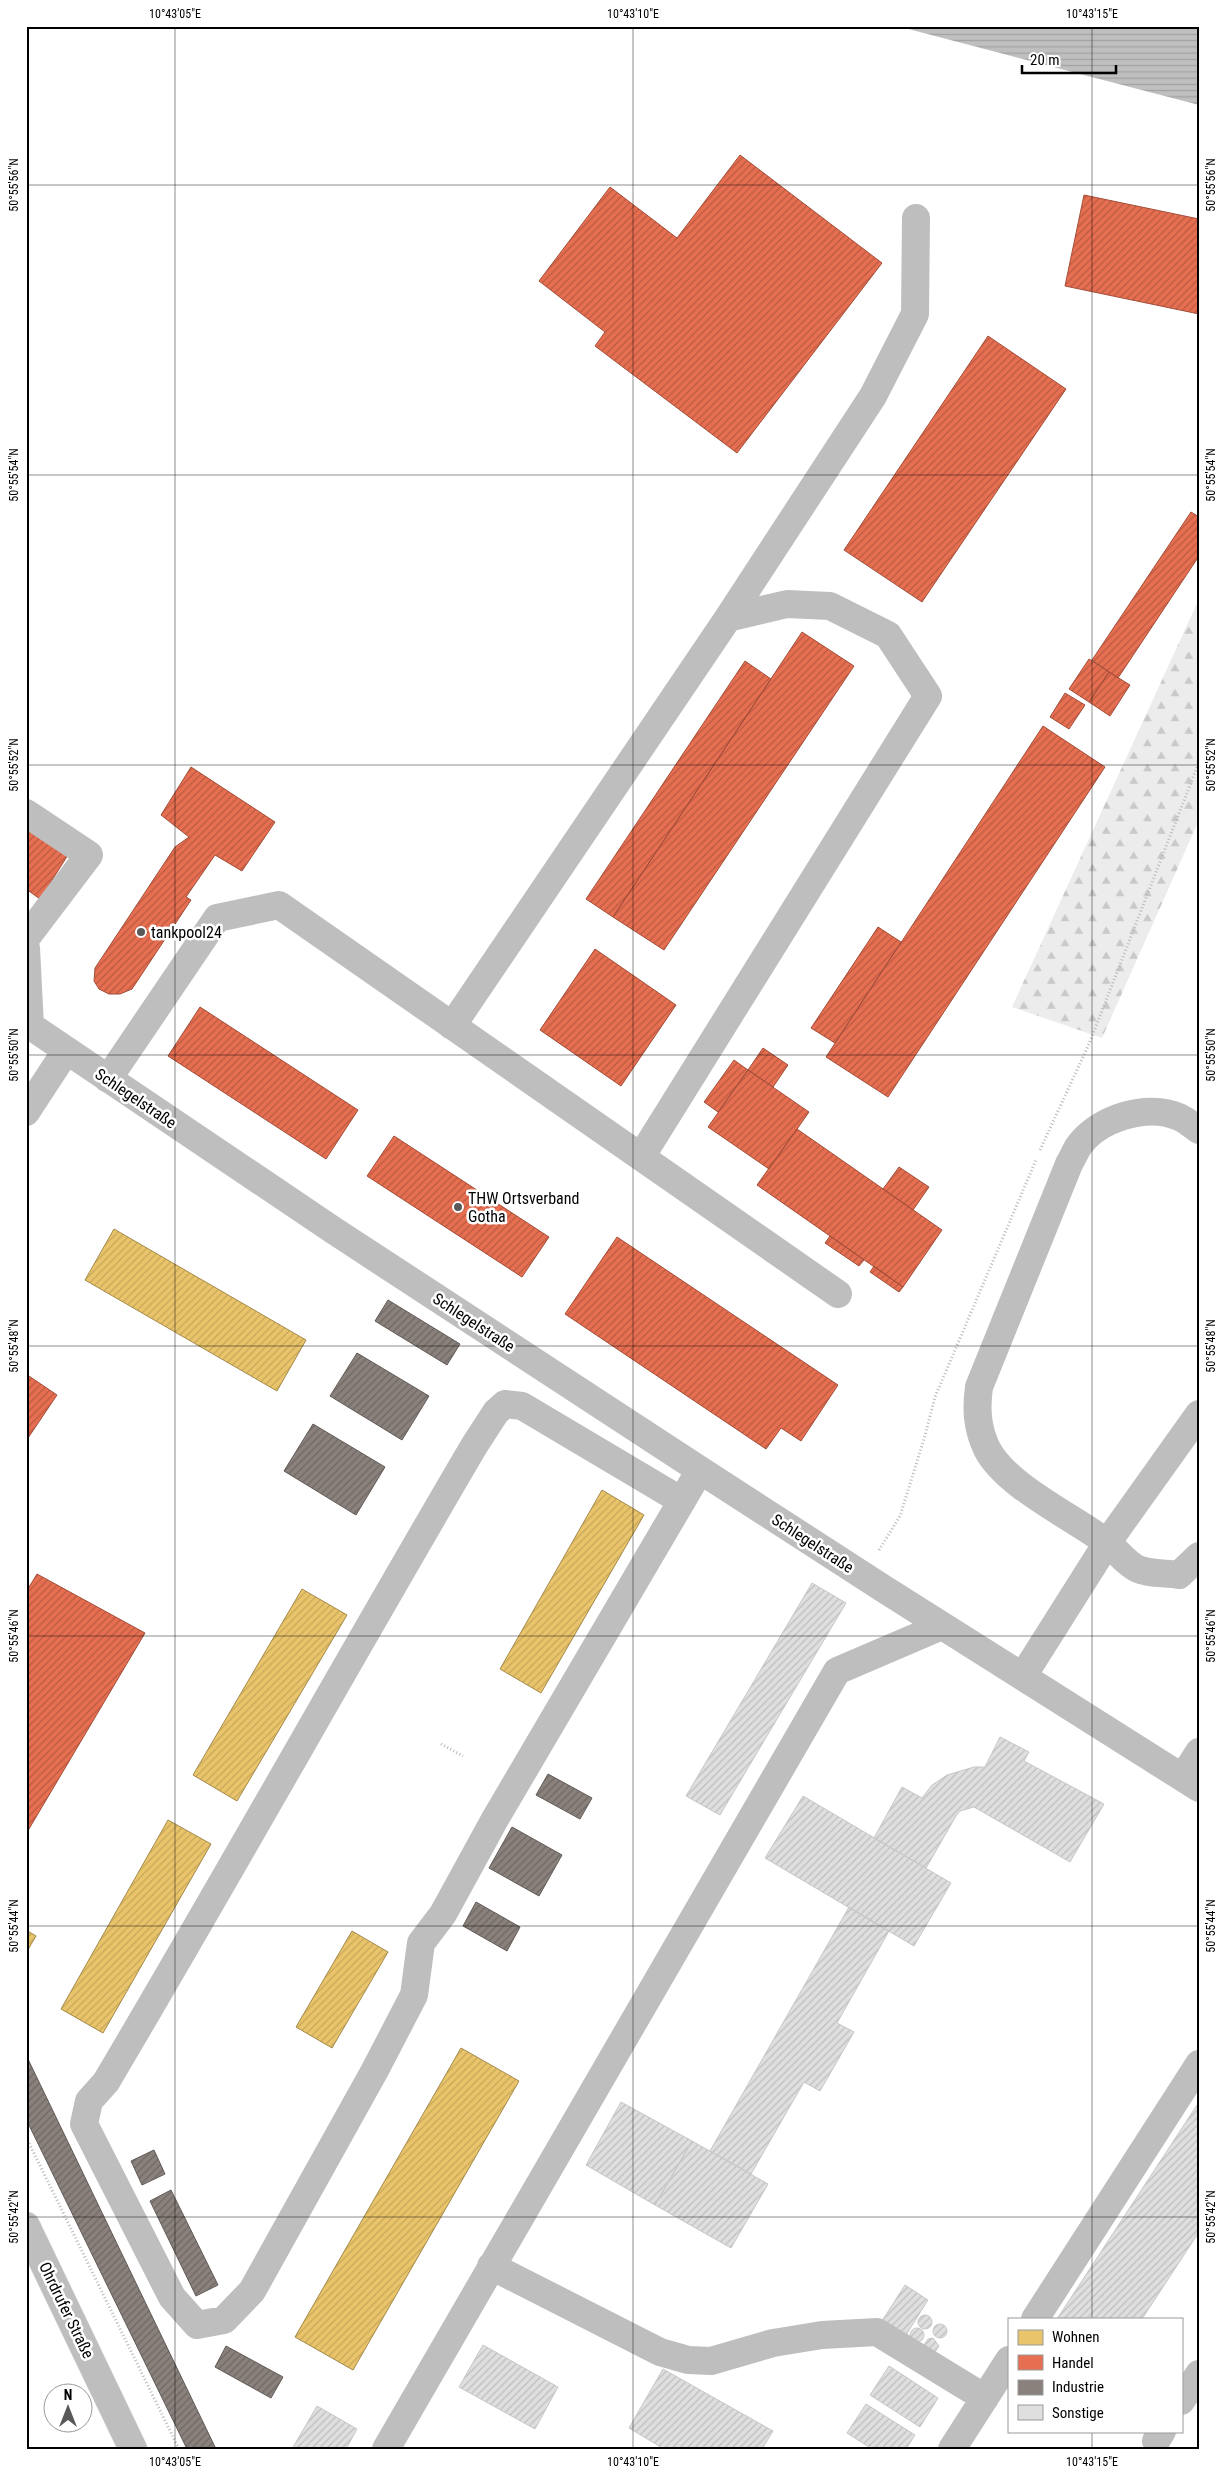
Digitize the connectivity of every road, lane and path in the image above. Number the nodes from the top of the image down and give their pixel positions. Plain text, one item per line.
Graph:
1 (916, 218) dead end
2 (728, 618) junction
3 (26, 813) edge
4 (26, 938) edge
5 (26, 948) edge
6 (28, 1025) edge
7 (452, 1026) junction
8 (66, 1050) junction
9 (108, 1079) junction
10 (26, 1112) edge
11 (1199, 1130) edge
12 (640, 1157) junction
13 (838, 1294) dead end
14 (1199, 1414) edge
15 (700, 1470) junction
16 (682, 1501) junction
17 (1107, 1543) junction
18 (1199, 1556) edge
19 (942, 1626) junction
20 (1023, 1676) junction
21 (442, 1744) dead end
22 (1199, 1752) edge
23 (463, 1756) dead end
24 (1191, 1782) edge
25 (1199, 2064) edge
26 (26, 2137) edge
27 (26, 2226) edge
28 (491, 2266) junction
29 (1036, 2318) edge
30 (1008, 2362) edge
31 (1199, 2374) edge
32 (985, 2398) junction
33 (1182, 2400) edge
34 (133, 2449) edge
35 (179, 2449) edge
36 (386, 2449) edge
37 (952, 2449) edge

1 - 2 street
2 - 7 street
2 - 12 street
3 - 4 street
5 - 6 street
6 - 8 street, Schlegelstraße
7 - 9 street
7 - 12 street
8 - 9 street, Schlegelstraße
8 - 10 street
9 - 15 street, Schlegelstraße
11 - 17 street
12 - 13 street
14 - 17 street
15 - 16 street
15 - 19 street, Schlegelstraße
16 - 16 street
17 - 18 street
17 - 20 street
19 - 20 street, Schlegelstraße
19 - 28 street
20 - 24 street, Schlegelstraße
21 - 23 path
22 - 24 street
25 - 29 street
26 - 35 path
27 - 34 street, Ohrdrufer Straße
28 - 32 street
28 - 36 street
30 - 32 street
31 - 33 street
32 - 37 street

